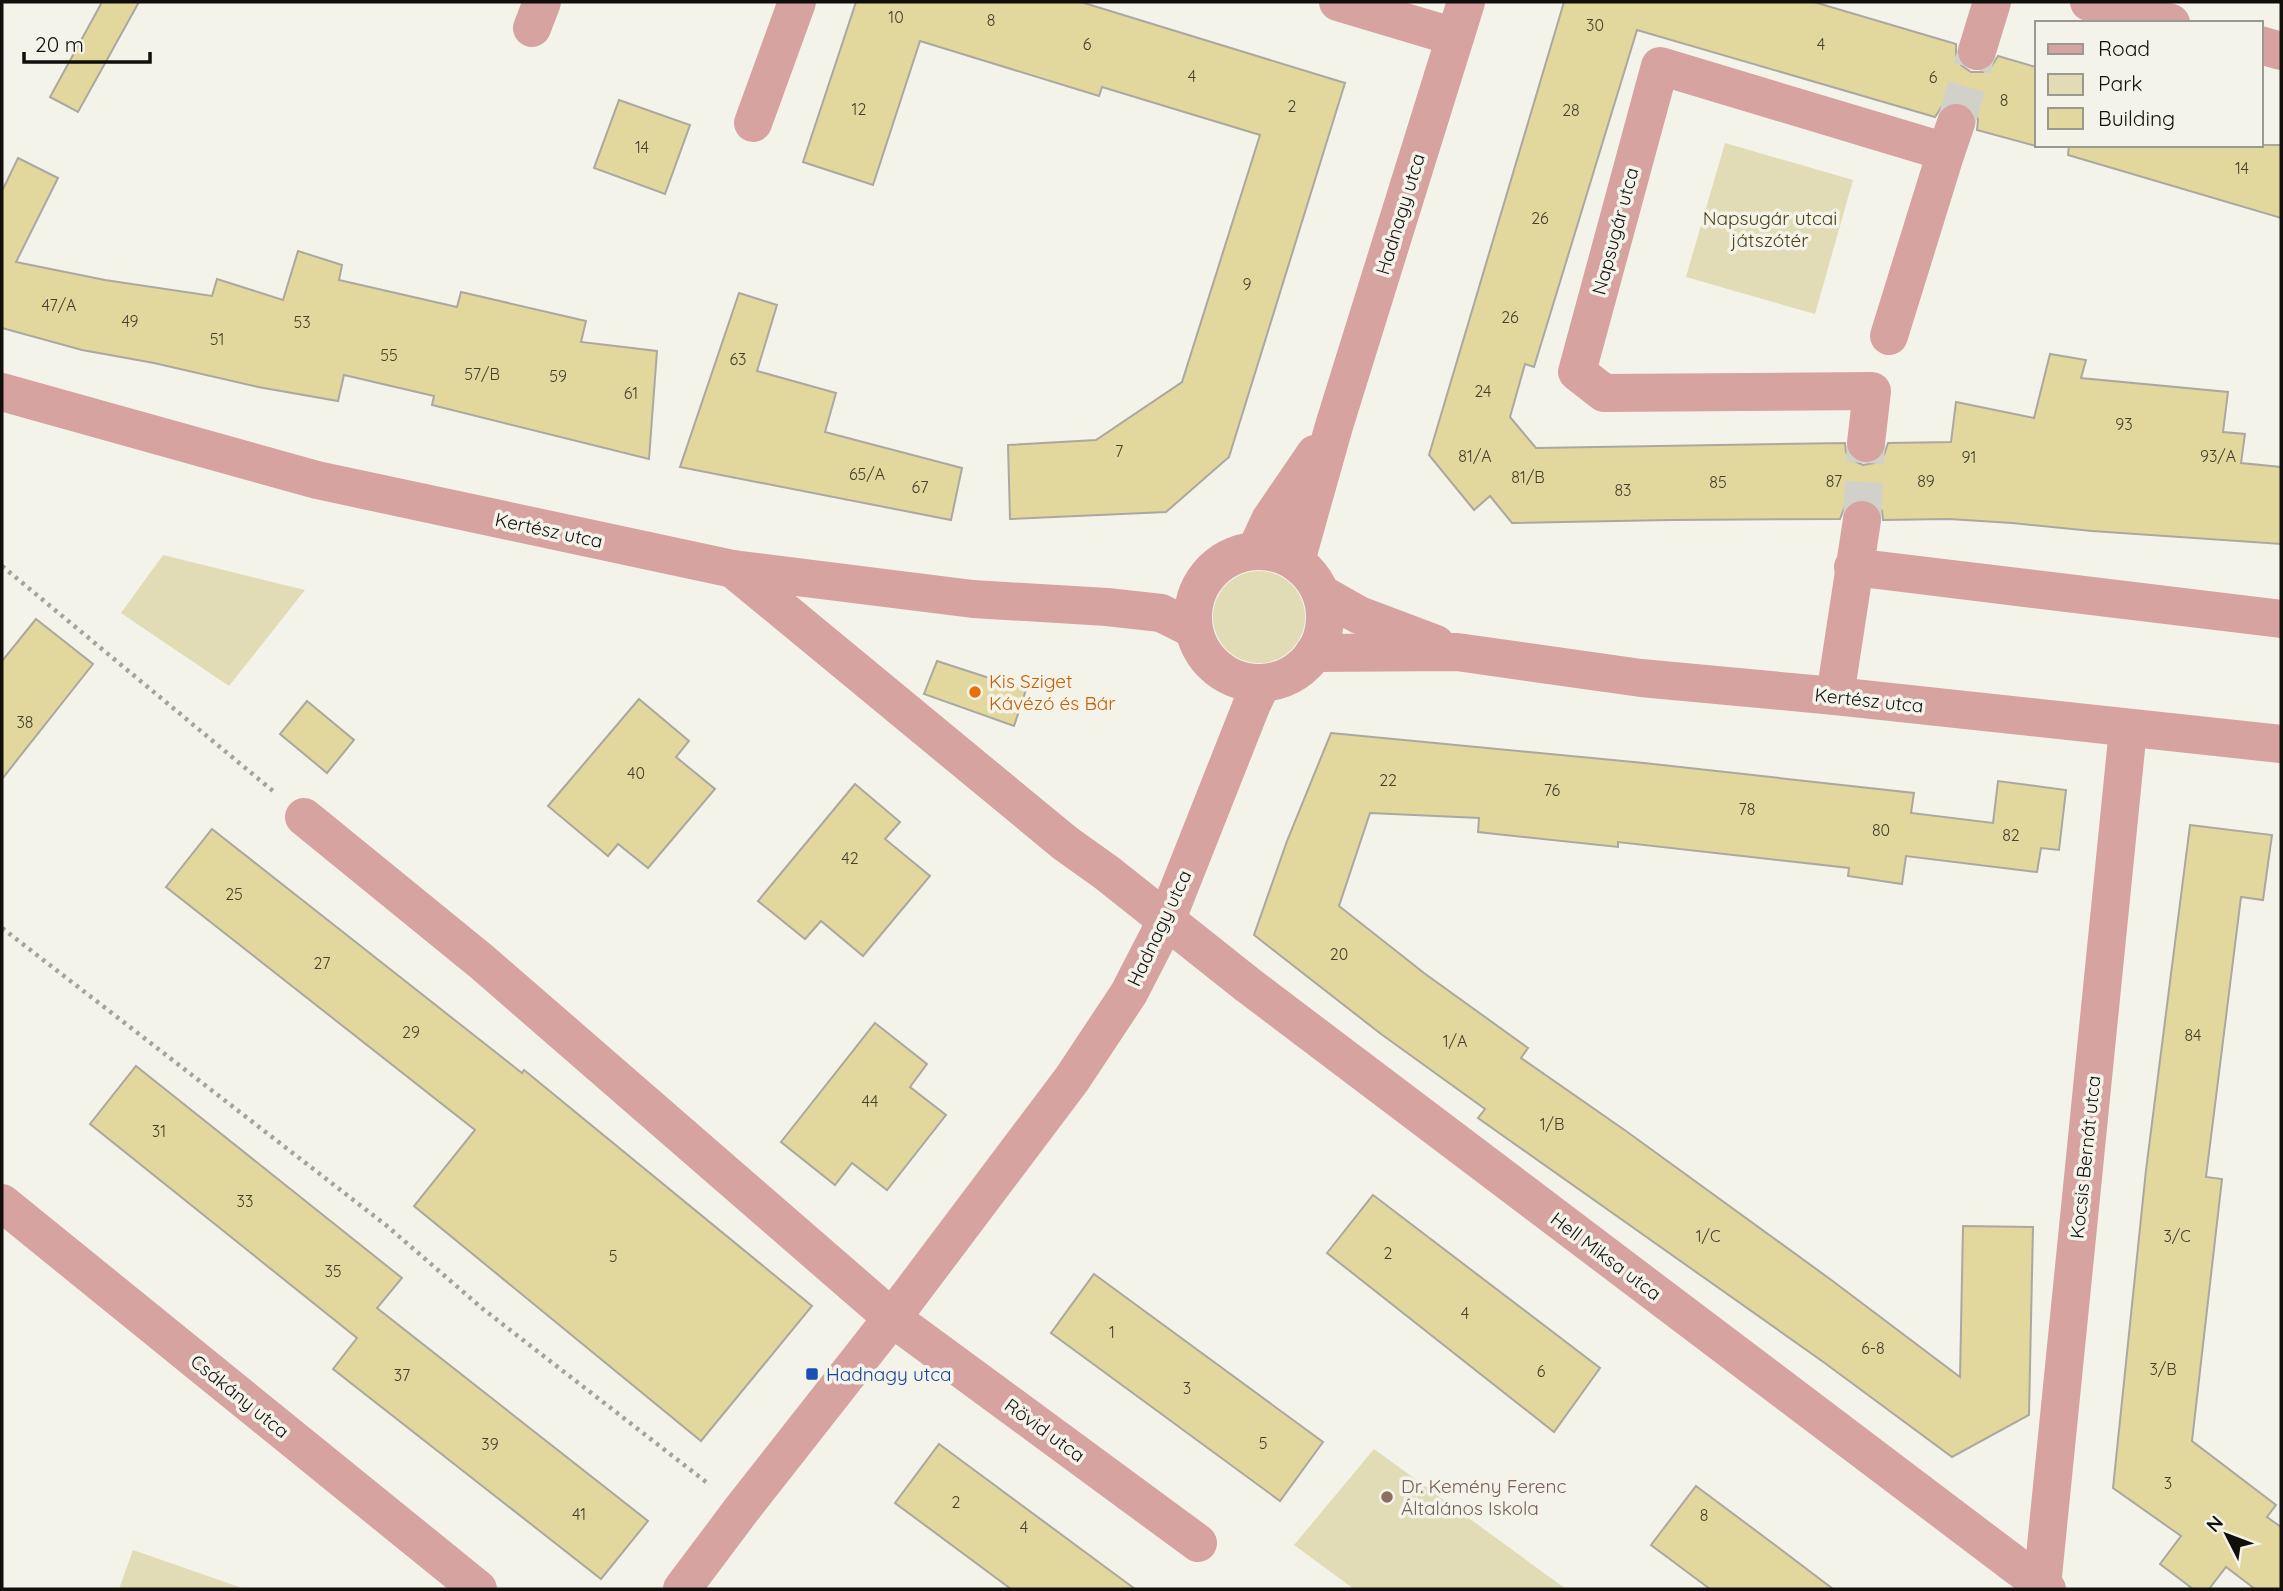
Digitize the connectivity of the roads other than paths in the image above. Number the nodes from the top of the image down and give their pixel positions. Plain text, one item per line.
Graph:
1 (797, 2) edge
2 (1338, 2) edge
3 (1992, 2) edge
4 (2089, 2) edge
5 (1460, 19) edge
6 (2163, 21) edge
7 (2262, 46) edge
8 (1977, 51) tunnel mouth
9 (2281, 51) edge
10 (753, 123) dead end
11 (1889, 336) dead end
12 (2, 392) edge
13 (1334, 426) junction
14 (1866, 443) tunnel mouth
15 (1862, 520) tunnel mouth
16 (1255, 550) junction
17 (1296, 561) junction
18 (1853, 567) junction
19 (733, 569) junction
20 (1202, 581) junction
21 (1322, 594) junction
22 (1107, 607) junction
23 (2281, 620) edge
24 (1193, 629) junction
25 (1457, 652) junction
26 (1314, 653) junction
27 (1223, 674) junction
28 (1262, 683) junction
29 (1835, 696) junction
30 (2128, 729) junction
31 (2281, 744) edge
32 (1216, 794) junction
33 (304, 817) road end
34 (1166, 920) junction
35 (2, 1203) edge
36 (892, 1318) junction
37 (1198, 1543) dead end
38 (2045, 1587) edge
39 (478, 1589) edge
40 (682, 1589) edge

1 - 10 street
2 - 5 street
3 - 8 street
4 - 6 street
5 - 13 street, Hadnagy utca
7 - 9 street
11 - 14 street, Napsugár utca
12 - 19 street, Kertész utca
13 - 16 street, Hadnagy utca
13 - 17 street, Hadnagy utca
15 - 18 street
16 - 17 street
16 - 20 street
17 - 21 street
18 - 23 street
18 - 29 street
19 - 22 street, Kertész utca
19 - 34 street, Hell Miksa utca
20 - 22 street, Kertész utca
20 - 24 street
21 - 25 street, Kertész utca
21 - 26 street
22 - 24 street, Kertész utca
24 - 27 street
25 - 26 street, Kertész utca
25 - 29 street, Kertész utca
26 - 28 street
27 - 28 street
27 - 32 street, Hadnagy utca
28 - 32 street, Hadnagy utca
29 - 30 street, Kertész utca
30 - 31 street, Kertész utca
30 - 38 street, Kocsis Bernát utca
32 - 34 street, Hadnagy utca
33 - 36 street, Rövid utca
34 - 36 street, Hadnagy utca
34 - 38 street, Hell Miksa utca
35 - 39 street, Csákány utca
36 - 37 street, Rövid utca
36 - 40 street, Hadnagy utca

